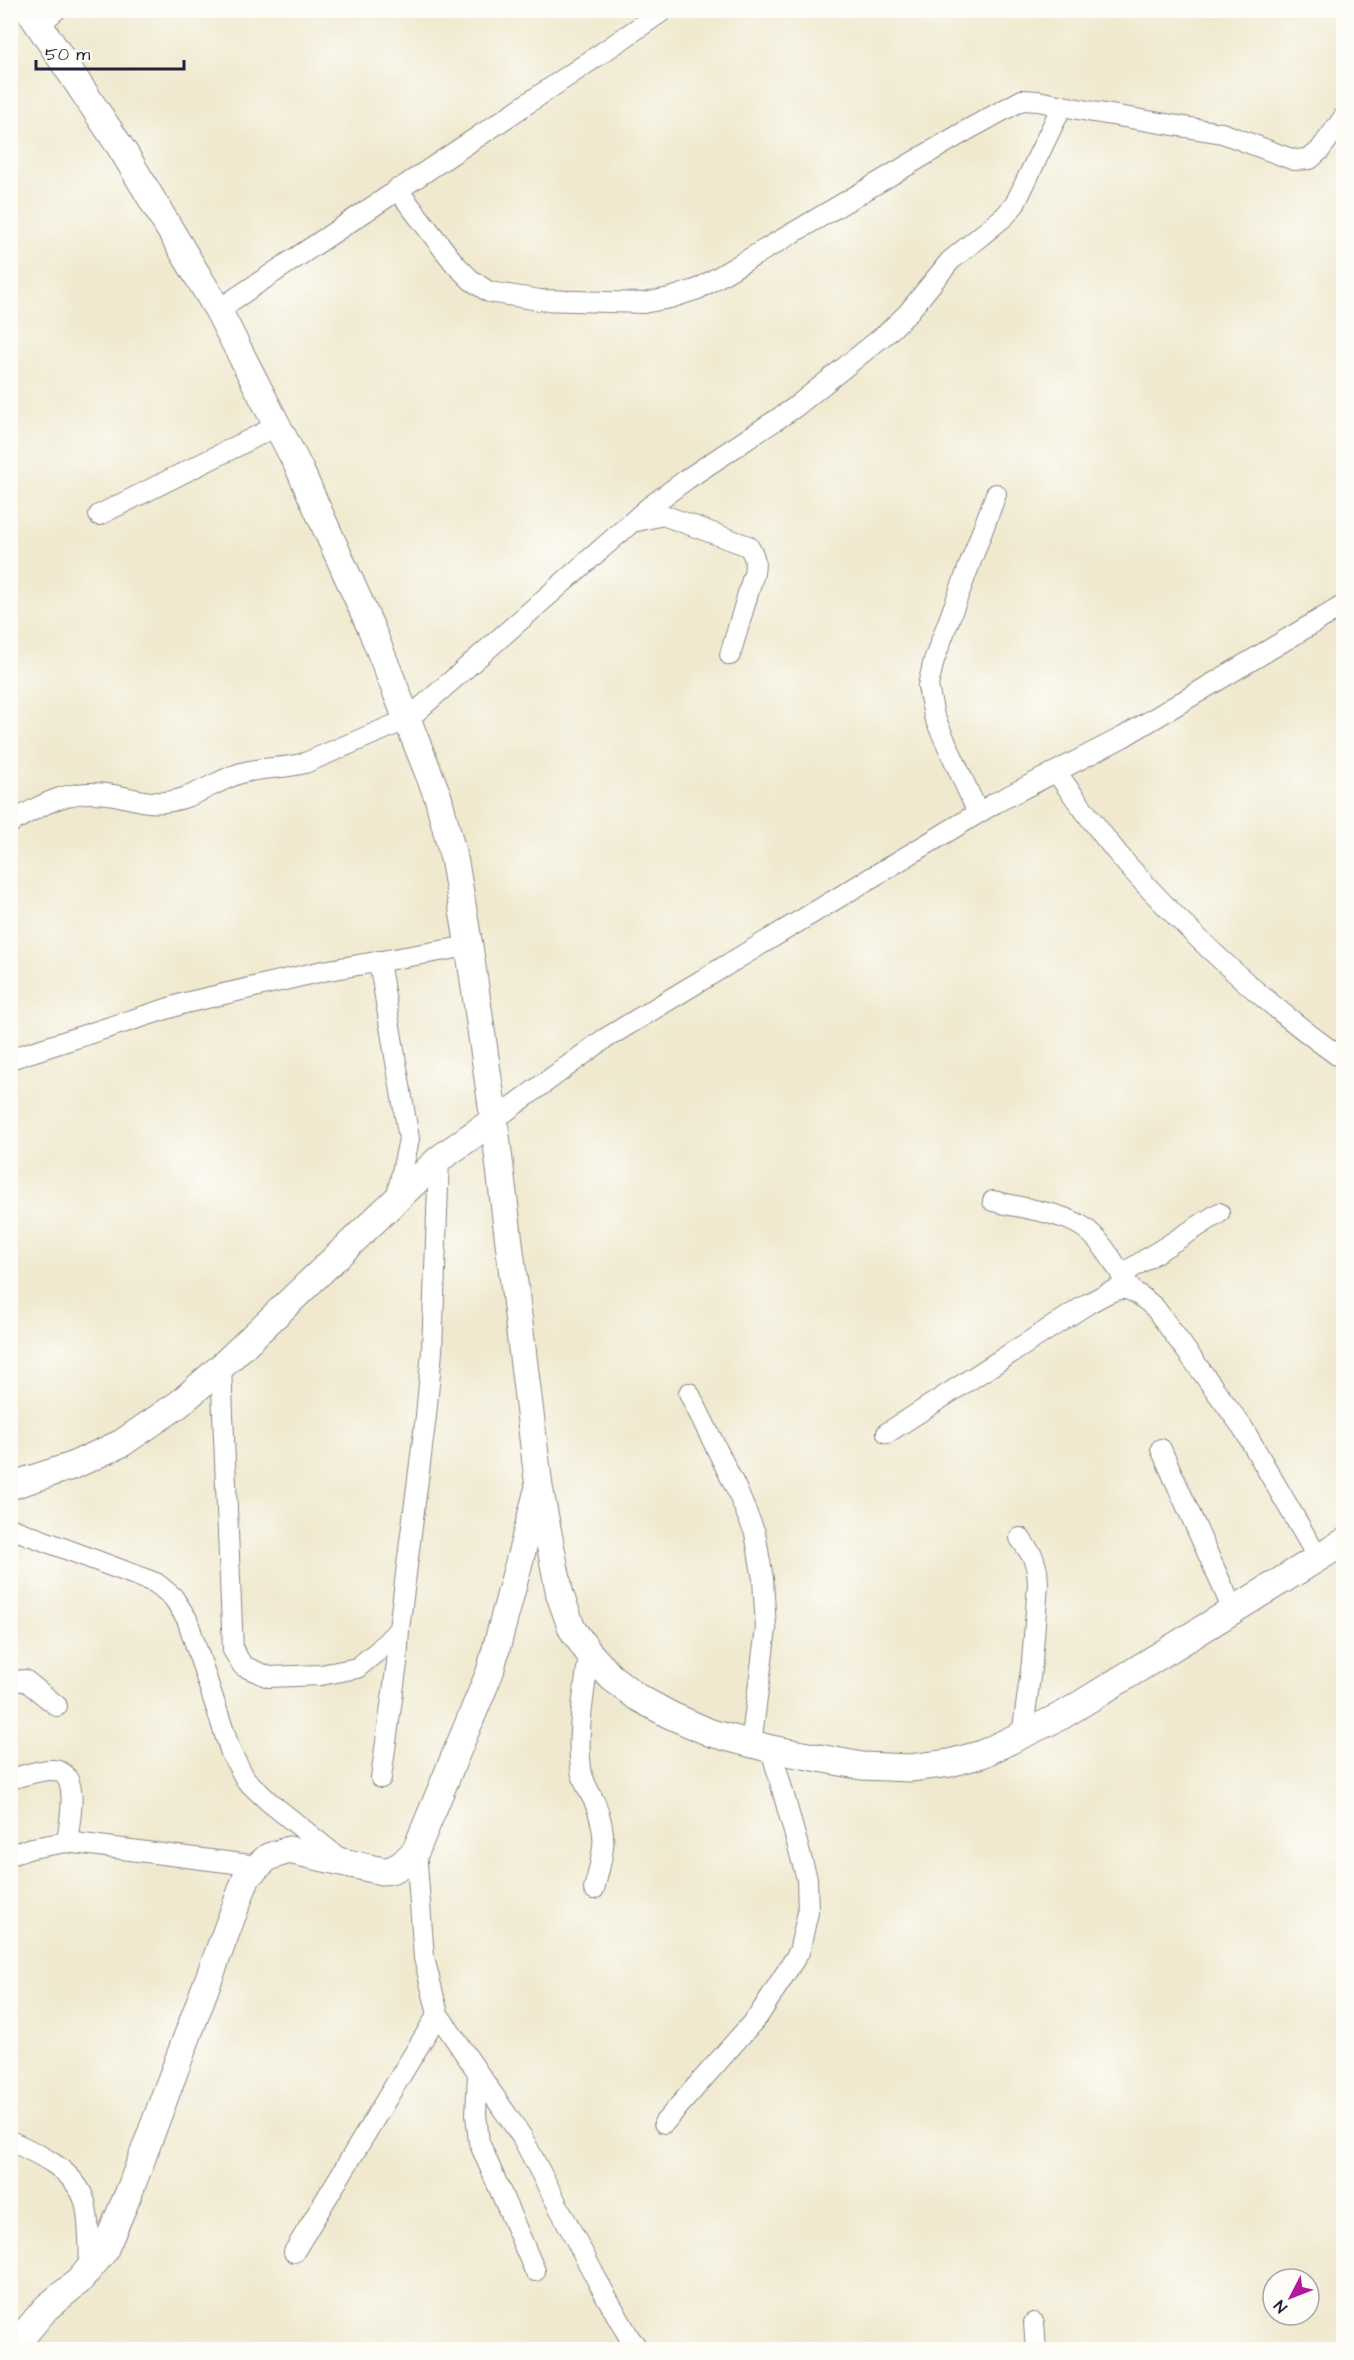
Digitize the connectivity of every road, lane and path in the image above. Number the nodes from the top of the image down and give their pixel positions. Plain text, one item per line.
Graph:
1 (656, 14) edge
2 (42, 15) edge
3 (1062, 106) junction
4 (1344, 117) edge
5 (397, 189) junction
6 (218, 310) junction
7 (277, 426) junction
8 (996, 494) dead end
9 (99, 515) dead end
10 (631, 522) junction
11 (1344, 605) edge
12 (730, 655) dead end
13 (408, 719) junction
14 (1056, 772) junction
15 (978, 813) junction
16 (10, 824) edge
17 (468, 946) junction
18 (379, 961) junction
19 (1344, 1058) edge
20 (10, 1059) edge
21 (494, 1120) junction
22 (439, 1159) junction
23 (396, 1200) junction
24 (993, 1201) dead end
25 (1219, 1213) dead end
26 (1126, 1283) junction
27 (221, 1367) junction
28 (689, 1392) dead end
29 (887, 1433) dead end
30 (1161, 1449) dead end
31 (10, 1486) edge
32 (539, 1488) junction
33 (10, 1528) edge
34 (1020, 1538) dead end
35 (1344, 1542) edge
36 (1318, 1558) junction
37 (1233, 1610) junction
38 (399, 1629) junction
39 (589, 1653) junction
40 (10, 1682) edge
41 (57, 1706) dead end
42 (1022, 1736) junction
43 (761, 1747) junction
44 (381, 1778) dead end
45 (10, 1779) edge
46 (68, 1842) junction
47 (416, 1850) junction
48 (10, 1855) edge
49 (343, 1862) junction
50 (258, 1866) junction
51 (594, 1889) dead end
52 (438, 2014) junction
53 (478, 2074) junction
54 (664, 2123) dead end
55 (10, 2141) edge
56 (294, 2252) dead end
57 (90, 2268) junction
58 (535, 2271) dead end
59 (1034, 2323) dead end
60 (11, 2349) edge
61 (639, 2349) edge
62 (1036, 2349) edge

1 - 5 street
2 - 6 main road
3 - 4 street
3 - 5 street
3 - 10 street
5 - 6 street
6 - 7 main road
7 - 9 street
7 - 13 main road
8 - 15 street
10 - 12 street
10 - 13 street
11 - 14 street
13 - 16 street
13 - 17 main road
14 - 15 street
14 - 19 street
15 - 21 street
17 - 18 street
17 - 21 main road
18 - 20 street
18 - 23 street
21 - 22 main road
21 - 32 main road
22 - 23 main road
22 - 38 street
23 - 27 main road
24 - 26 street
25 - 26 street
26 - 29 street
26 - 36 street
27 - 31 main road
27 - 38 street
28 - 43 street
30 - 37 street
32 - 39 main road
32 - 47 main road
33 - 49 street
34 - 42 street
35 - 36 main road
36 - 37 main road
37 - 42 main road
38 - 44 street
39 - 43 main road
39 - 51 street
40 - 41 street
42 - 43 main road
43 - 54 street
45 - 46 street
46 - 48 street
46 - 50 street
47 - 49 main road
47 - 52 street
49 - 50 main road
50 - 57 main road
52 - 53 street
52 - 56 street
53 - 58 street
53 - 61 street
55 - 57 street
57 - 60 main road
59 - 62 street

